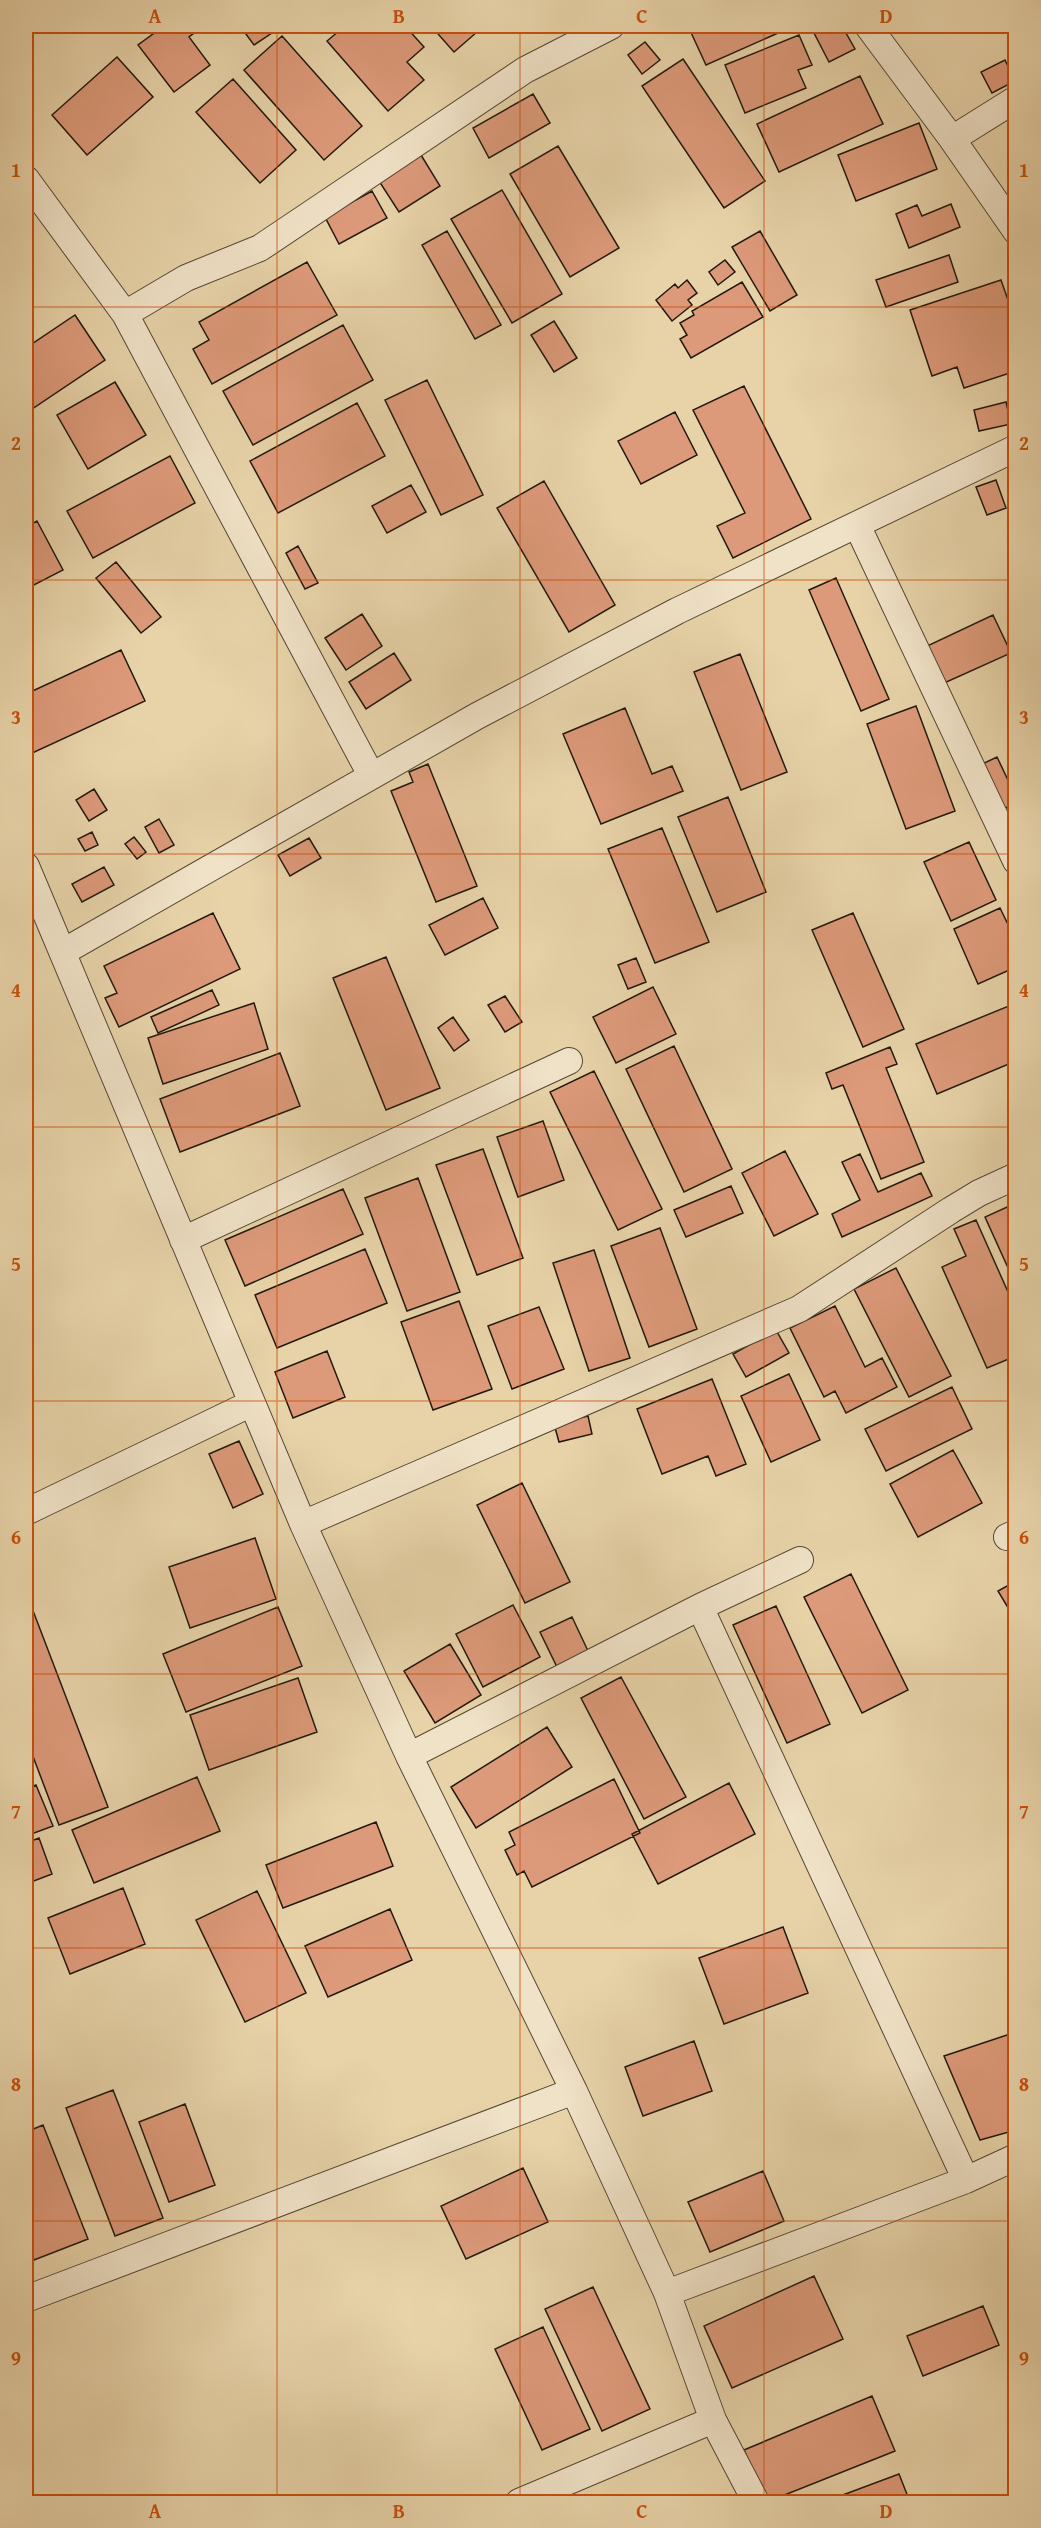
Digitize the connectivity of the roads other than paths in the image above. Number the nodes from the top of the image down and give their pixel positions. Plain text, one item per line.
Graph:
1 (611, 26) edge
2 (868, 26) edge
3 (1016, 99) edge
4 (952, 139) junction
5 (26, 179) edge
6 (1016, 231) edge
7 (125, 315) junction
8 (1016, 448) edge
9 (857, 525) junction
10 (371, 775) junction
11 (1016, 861) edge
12 (26, 866) edge
13 (63, 952) junction
14 (570, 1061) dead end
15 (1016, 1176) edge
16 (183, 1240) junction
17 (252, 1402) junction
18 (26, 1512) edge
19 (303, 1524) junction
20 (800, 1560) dead end
21 (700, 1607) junction
22 (409, 1756) junction
23 (574, 2091) junction
24 (1016, 2157) edge
25 (966, 2180) junction
26 (667, 2293) junction
27 (26, 2299) edge
28 (713, 2420) junction
29 (519, 2502) edge
30 (756, 2502) edge

1 - 7 street
2 - 4 street
3 - 4 street
4 - 6 street
5 - 7 street
7 - 10 street
8 - 9 street
9 - 10 street
9 - 11 street
10 - 13 street
12 - 13 street
13 - 16 street
14 - 16 street
15 - 19 street
16 - 17 street
17 - 18 street
17 - 19 street
19 - 22 street
20 - 21 street
21 - 22 street
21 - 25 street
22 - 23 street
23 - 26 street
23 - 27 street
24 - 25 street
25 - 26 street
26 - 28 street
28 - 29 street
28 - 30 street

